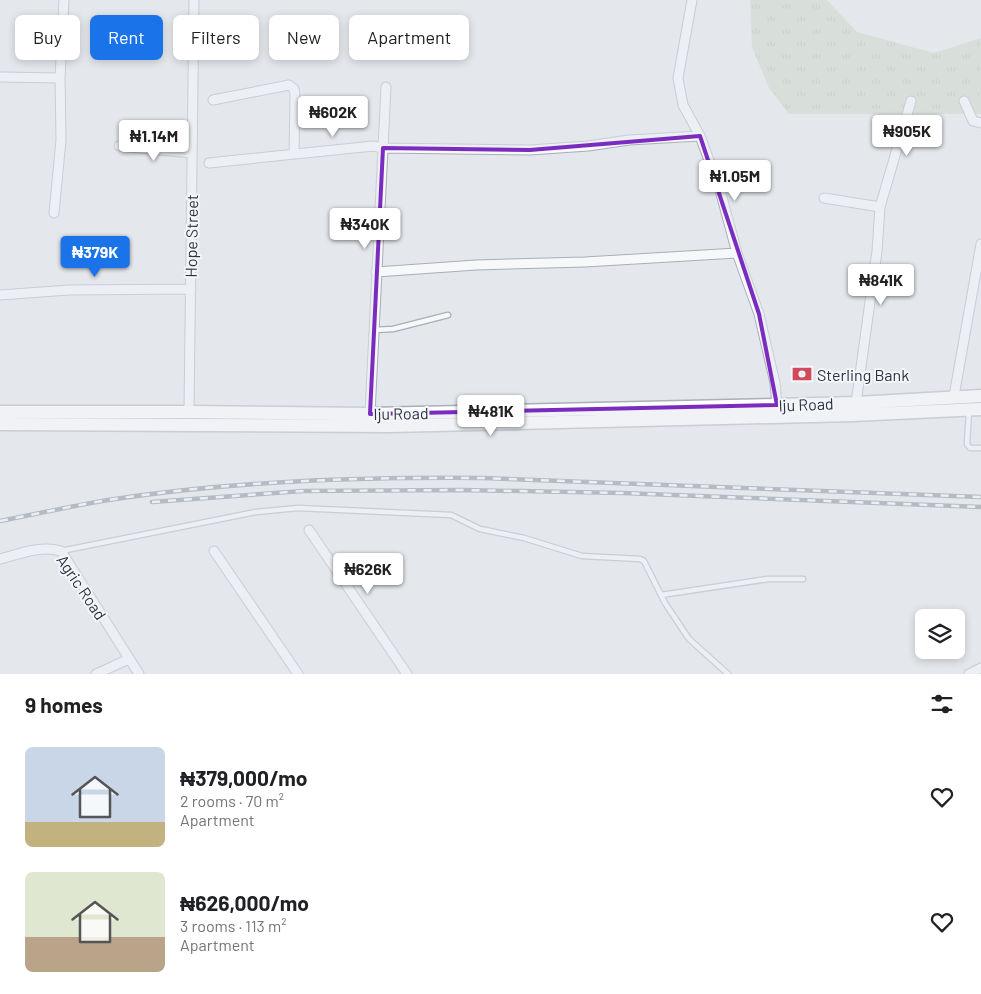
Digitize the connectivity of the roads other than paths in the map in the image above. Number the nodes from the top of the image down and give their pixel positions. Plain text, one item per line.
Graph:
1 (64, 0) edge
2 (194, 0) edge
3 (692, 0) edge
4 (0, 77) edge
5 (60, 78) junction
6 (386, 87) dead end
7 (212, 100) dead end
8 (911, 101) dead end
9 (964, 101) dead end
10 (981, 123) edge
11 (700, 136) junction
12 (119, 146) dead end
13 (383, 148) junction
14 (192, 153) junction
15 (294, 154) junction
16 (209, 163) dead end
17 (824, 198) dead end
18 (880, 207) junction
19 (54, 213) dead end
20 (981, 244) edge
21 (737, 253) junction
22 (979, 261) edge
23 (376, 272) junction
24 (191, 289) junction
25 (0, 295) edge
26 (448, 315) dead end
27 (374, 330) junction
28 (954, 396) junction
29 (981, 396) edge
30 (856, 403) junction
31 (777, 405) junction
32 (975, 409) edge
33 (732, 411) junction
34 (0, 412) edge
35 (189, 412) junction
36 (370, 414) junction
37 (0, 424) edge
38 (981, 448) edge
39 (309, 530) dead end
40 (61, 551) junction
41 (214, 552) dead end
42 (0, 559) edge
43 (803, 579) dead end
44 (661, 595) junction
45 (129, 659) junction
46 (981, 668) edge
47 (96, 674) edge
48 (139, 674) edge
49 (298, 674) edge
50 (407, 674) edge
51 (728, 674) edge
52 (970, 674) edge

1 - 5 street
2 - 14 street, Hope Street
3 - 11 street
4 - 5 street
5 - 19 street
6 - 13 street
7 - 15 street
8 - 18 street
9 - 10 street
11 - 13 street
11 - 21 street
12 - 14 street
13 - 15 street
13 - 23 street
14 - 24 street, Hope Street
15 - 16 street
17 - 18 street
18 - 30 street
20 - 22 street
21 - 23 street
21 - 31 street
22 - 28 street
23 - 27 street
24 - 25 street
24 - 35 street, Hope Street
26 - 27 lane
27 - 36 street
28 - 29 main road, Iju Road
28 - 30 main road, Iju Road
30 - 31 main road, Iju Road
31 - 33 main road, Iju Road
32 - 33 main road, Iju Road
32 - 38 lane
33 - 36 main road, Iju Road
33 - 37 main road, Iju Road
34 - 35 main road, Iju Road
35 - 36 main road, Iju Road
39 - 50 street
40 - 42 street, Agric Road
40 - 44 lane
40 - 45 street, Agric Road
41 - 49 street
43 - 44 lane
44 - 51 lane
45 - 47 street
45 - 48 street, Agric Road
46 - 52 street

